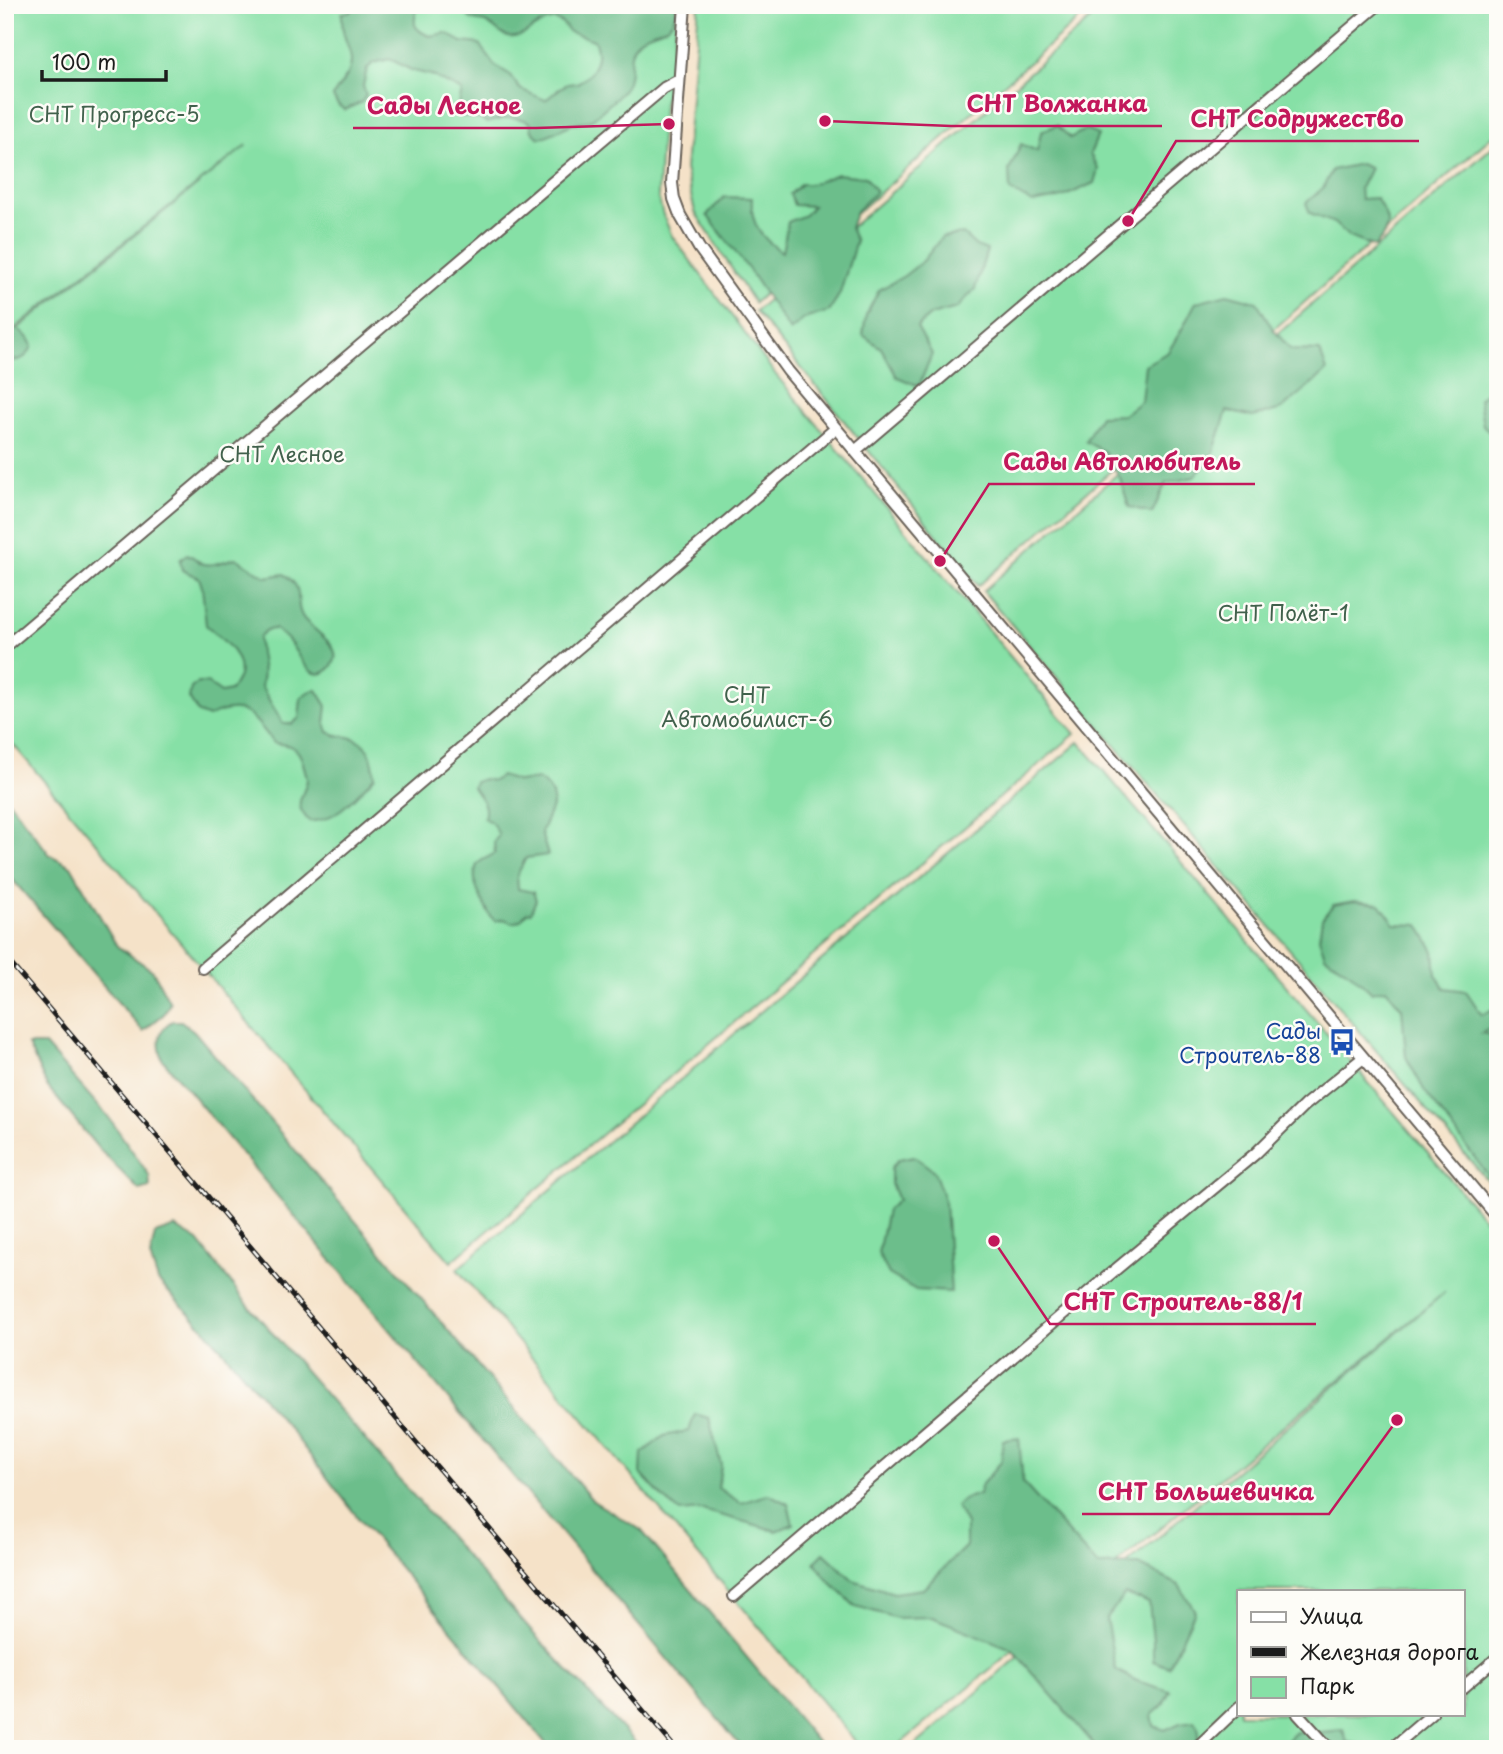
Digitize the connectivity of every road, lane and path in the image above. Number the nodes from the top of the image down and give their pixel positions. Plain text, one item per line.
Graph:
1 (685, 5) edge
2 (1378, 5) edge
3 (679, 80) junction
4 (836, 428) junction
5 (855, 451) junction
6 (5, 647) edge
7 (203, 968) dead end
8 (1363, 1058) junction
9 (1498, 1218) edge
10 (734, 1595) dead end
11 (1498, 1657) edge
12 (1464, 1686) edge
13 (1237, 1709) edge
14 (1300, 1716) edge
15 (1430, 1716) edge
16 (1195, 1749) edge
17 (1330, 1749) edge
18 (1391, 1749) edge

1 - 3 street
2 - 5 street
3 - 4 street
3 - 6 street
4 - 5 street
4 - 7 street
5 - 8 street
8 - 9 street
8 - 10 street
11 - 12 street
13 - 16 street
14 - 17 street
15 - 18 street

